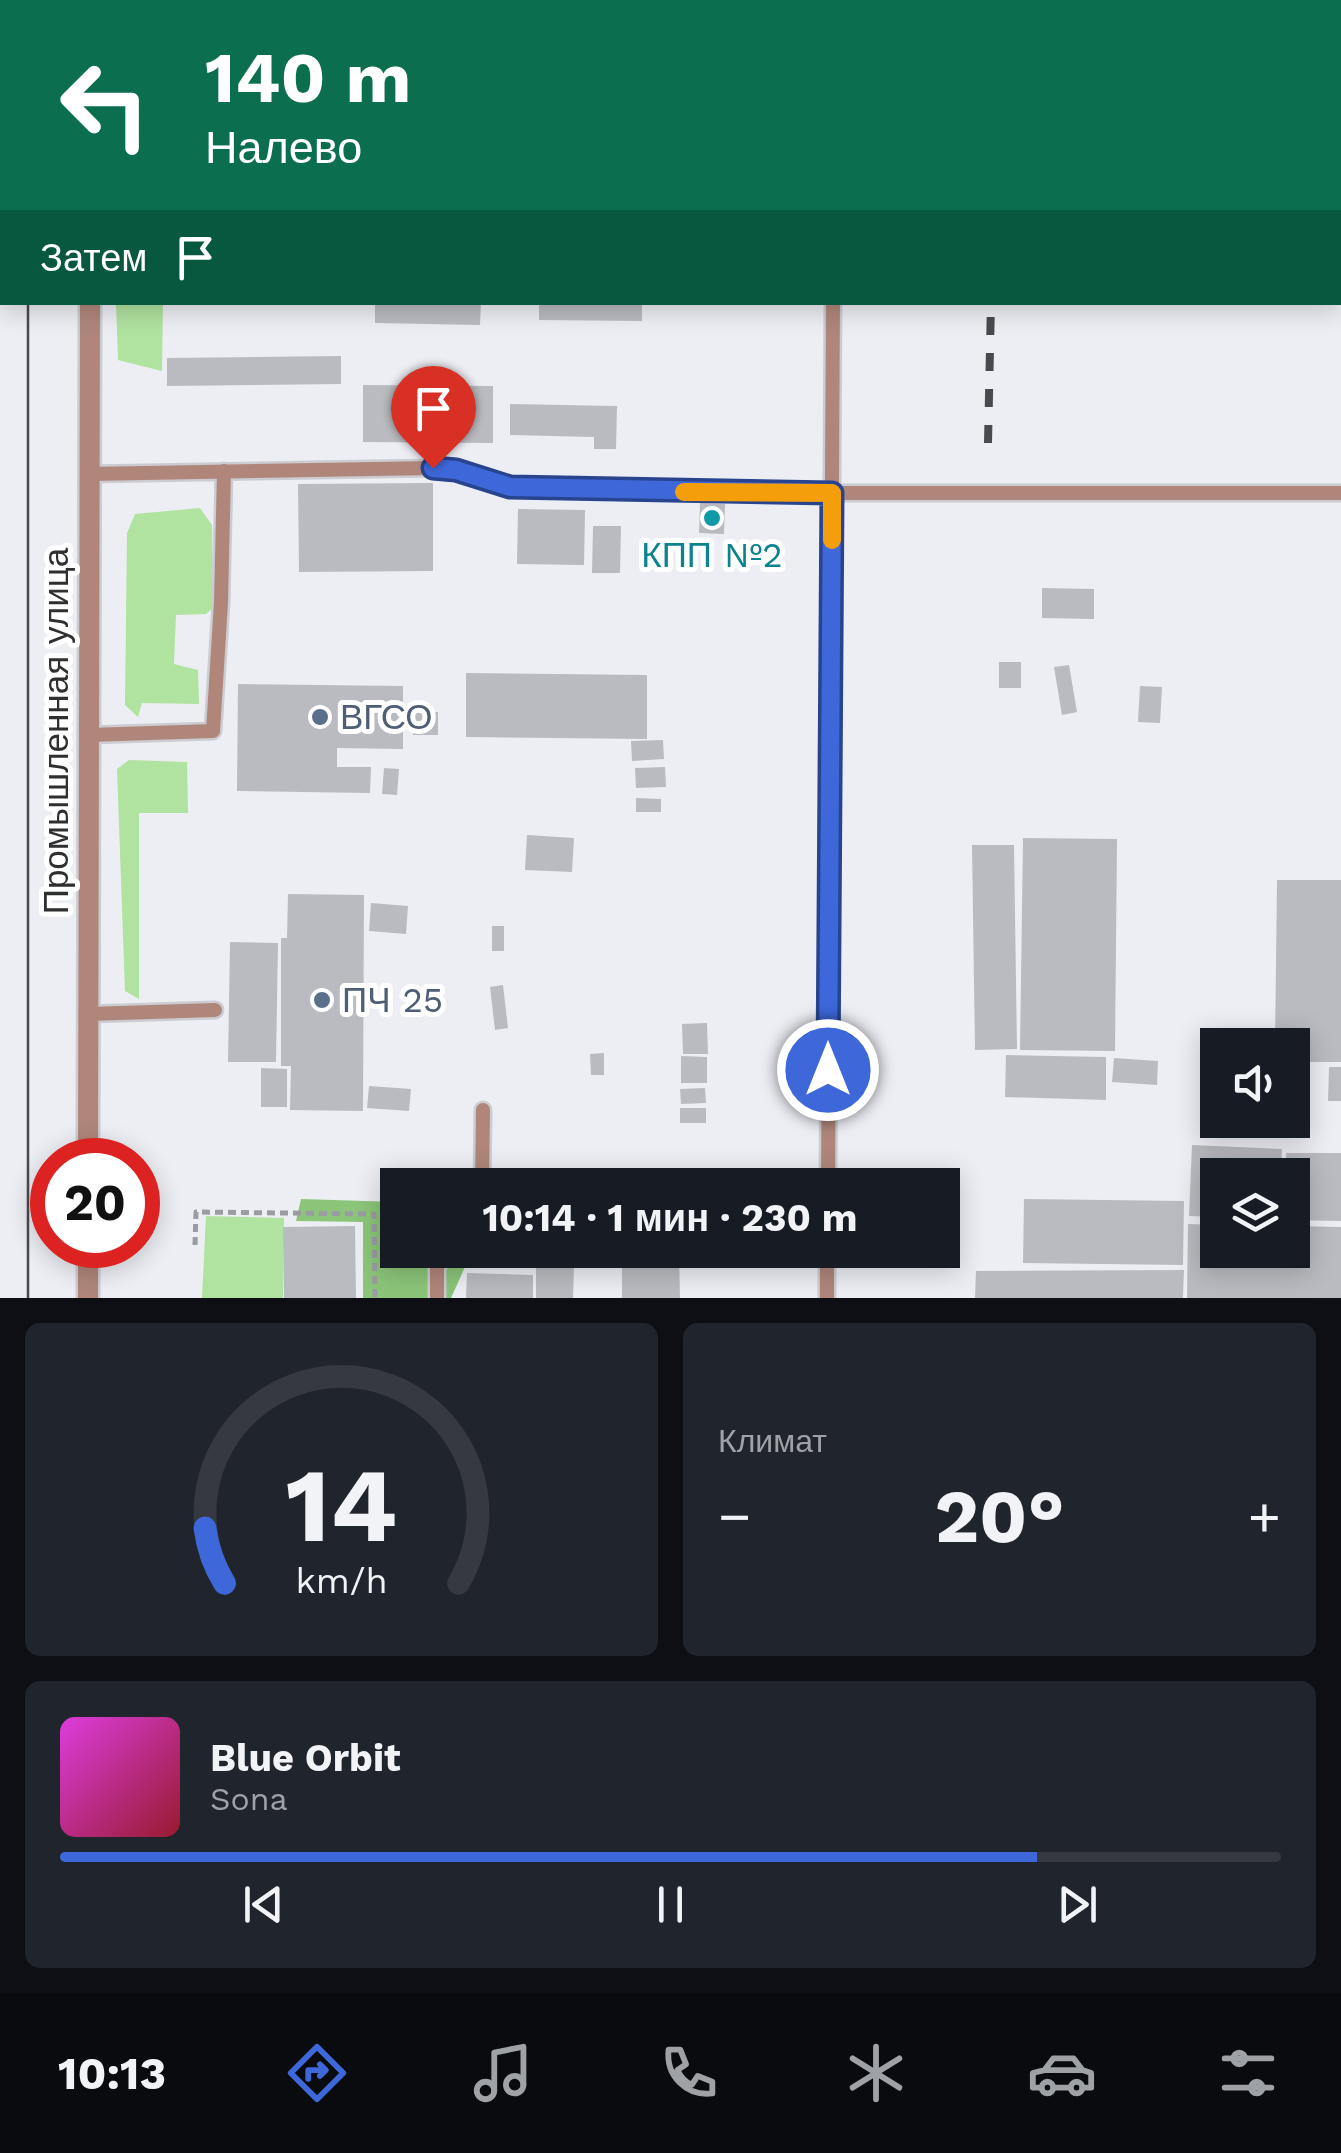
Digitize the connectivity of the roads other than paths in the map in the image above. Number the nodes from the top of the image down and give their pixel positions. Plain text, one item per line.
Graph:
1 (90, 305) edge
2 (833, 305) edge
3 (224, 472) junction
4 (89, 474) junction
5 (832, 493) junction
6 (1341, 493) edge
7 (88, 736) junction
8 (215, 1010) dead end
9 (88, 1014) junction
10 (483, 1110) dead end
11 (88, 1138) edge
12 (482, 1168) edge
13 (828, 1168) edge
14 (88, 1268) edge
15 (437, 1268) edge
16 (827, 1268) edge
17 (88, 1298) edge
18 (436, 1298) edge
19 (827, 1298) edge

1 - 4 street, Промышленная улица
2 - 5 lane
3 - 4 lane
3 - 5 lane
3 - 7 lane
4 - 7 street, Промышленная улица
5 - 6 lane
5 - 13 lane
7 - 9 street, Промышленная улица
8 - 9 lane
9 - 11 street, Промышленная улица
10 - 12 lane
14 - 17 street
15 - 18 lane
16 - 19 lane

